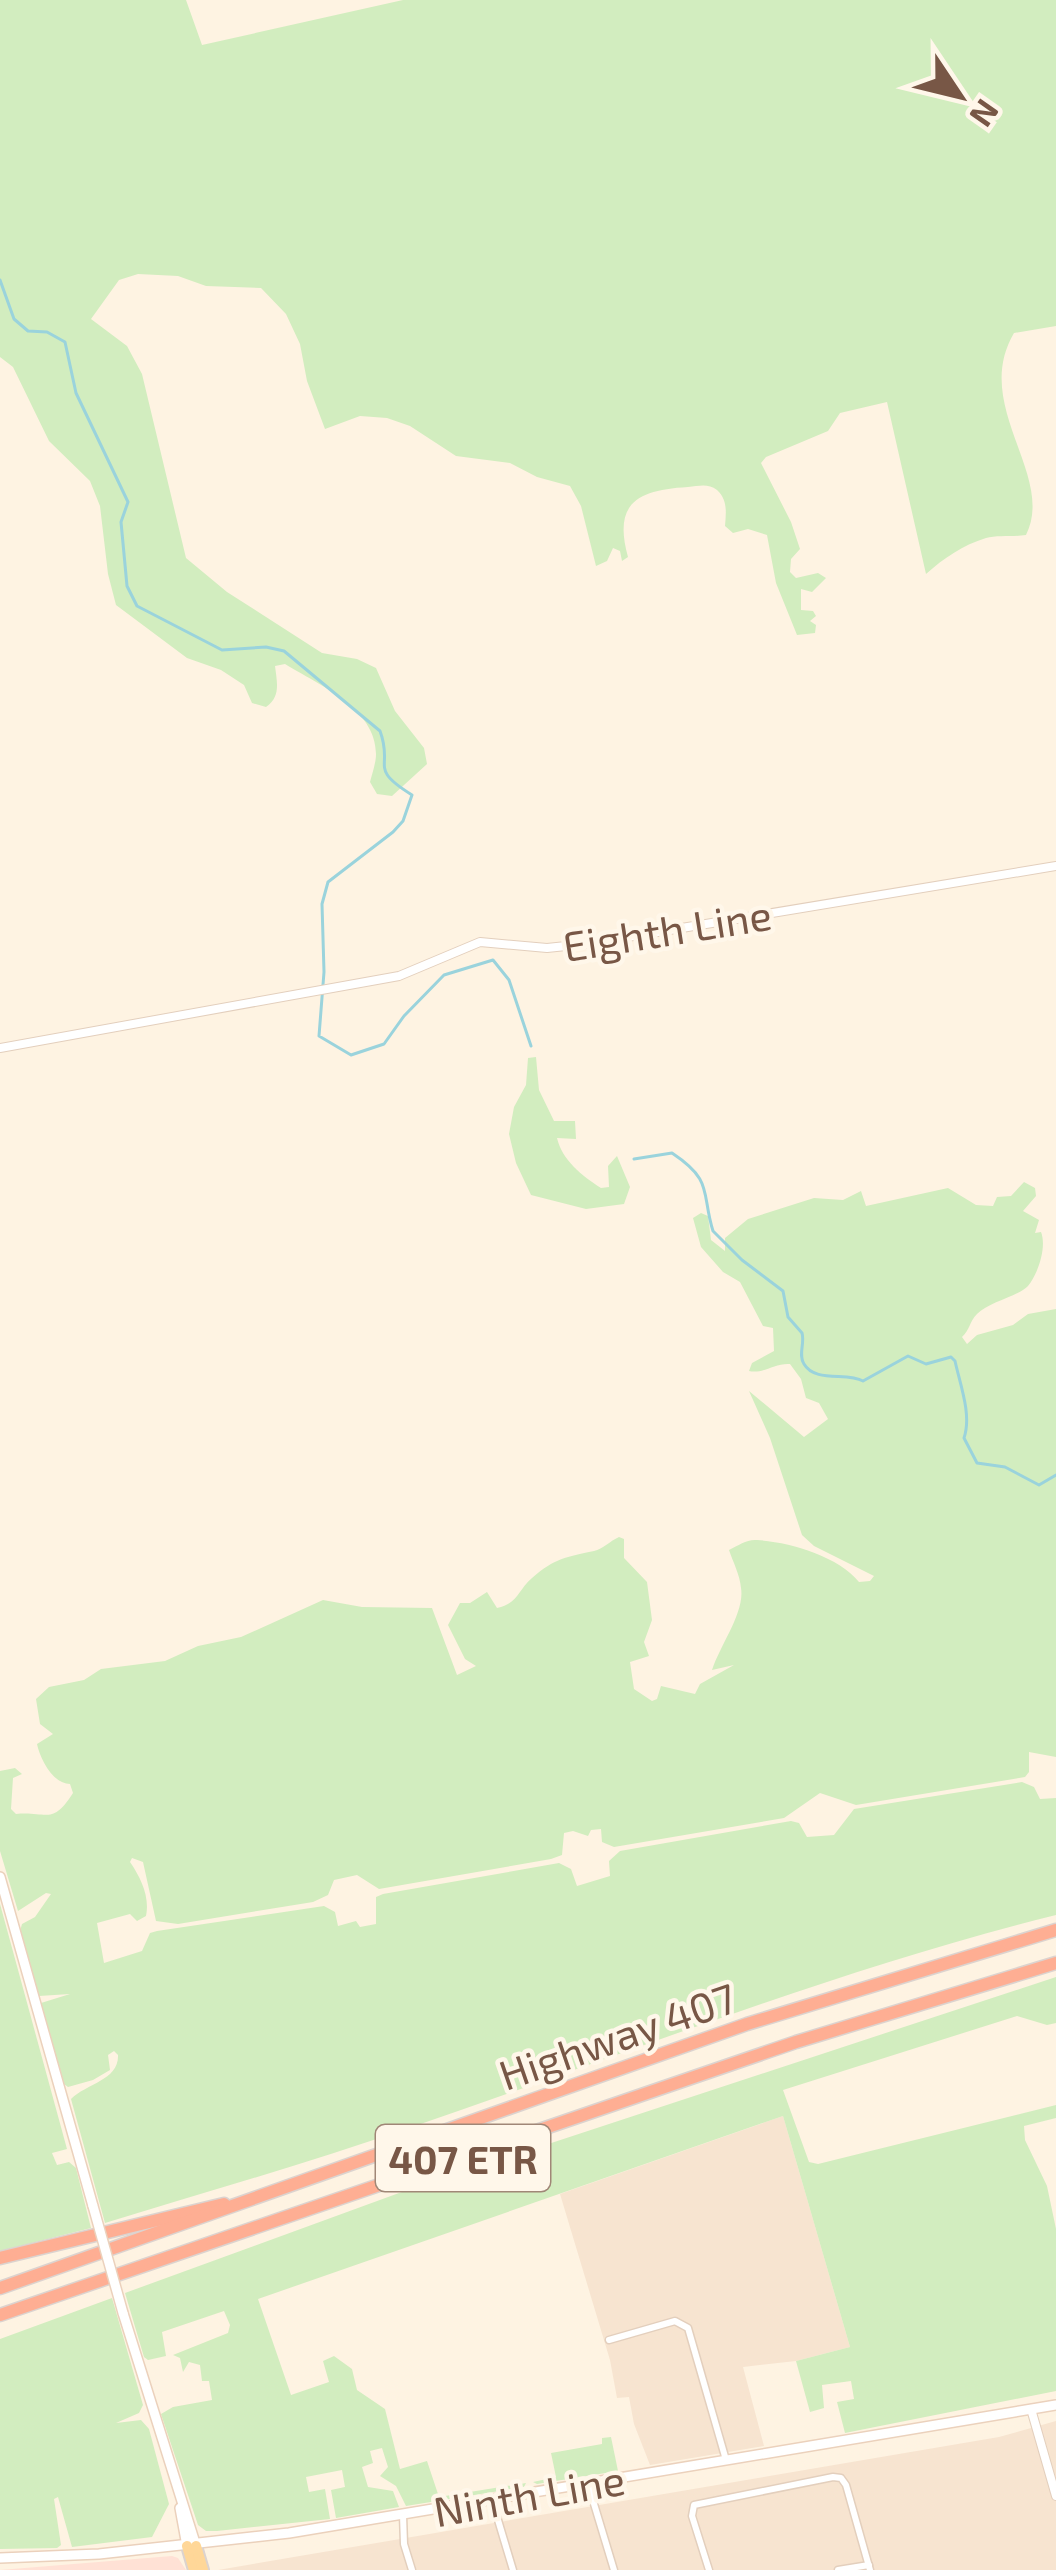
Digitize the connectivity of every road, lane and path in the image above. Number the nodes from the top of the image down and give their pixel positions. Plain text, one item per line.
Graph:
1 (1056, 866) edge
2 (0, 1048) edge
3 (0, 1876) edge
4 (1056, 1930) edge
5 (1056, 1964) edge
6 (237, 2203) junction
7 (0, 2258) edge
8 (0, 2288) edge
9 (0, 2320) edge
10 (609, 2340) dead end
11 (1056, 2405) edge
12 (1031, 2409) junction
13 (726, 2460) junction
14 (588, 2484) junction
15 (1056, 2496) edge
16 (492, 2500) junction
17 (403, 2515) junction
18 (192, 2546) junction
19 (0, 2558) edge
20 (869, 2568) edge
21 (194, 2570) edge
22 (203, 2570) edge
23 (412, 2570) edge
24 (513, 2570) edge
25 (614, 2570) edge
26 (709, 2570) edge
27 (838, 2570) edge

1 - 2 street, Eighth Line
3 - 18 main road, bridge
4 - 6 highway, Highway 407 / 407 ETR
5 - 9 highway, Highway 407 / 407 ETR
6 - 7 highway
6 - 8 highway, Highway 407 / 407 ETR
10 - 13 street
11 - 12 main road, Ninth Line
12 - 13 main road, Ninth Line
12 - 15 street
13 - 14 main road, Ninth Line
14 - 16 main road, Ninth Line
14 - 25 street
16 - 17 main road, Ninth Line
16 - 24 street
17 - 18 main road, Ninth Line
17 - 23 street
18 - 19 main road, Ninth Line
18 - 21 main road
18 - 22 main road
20 - 26 street
20 - 27 street

